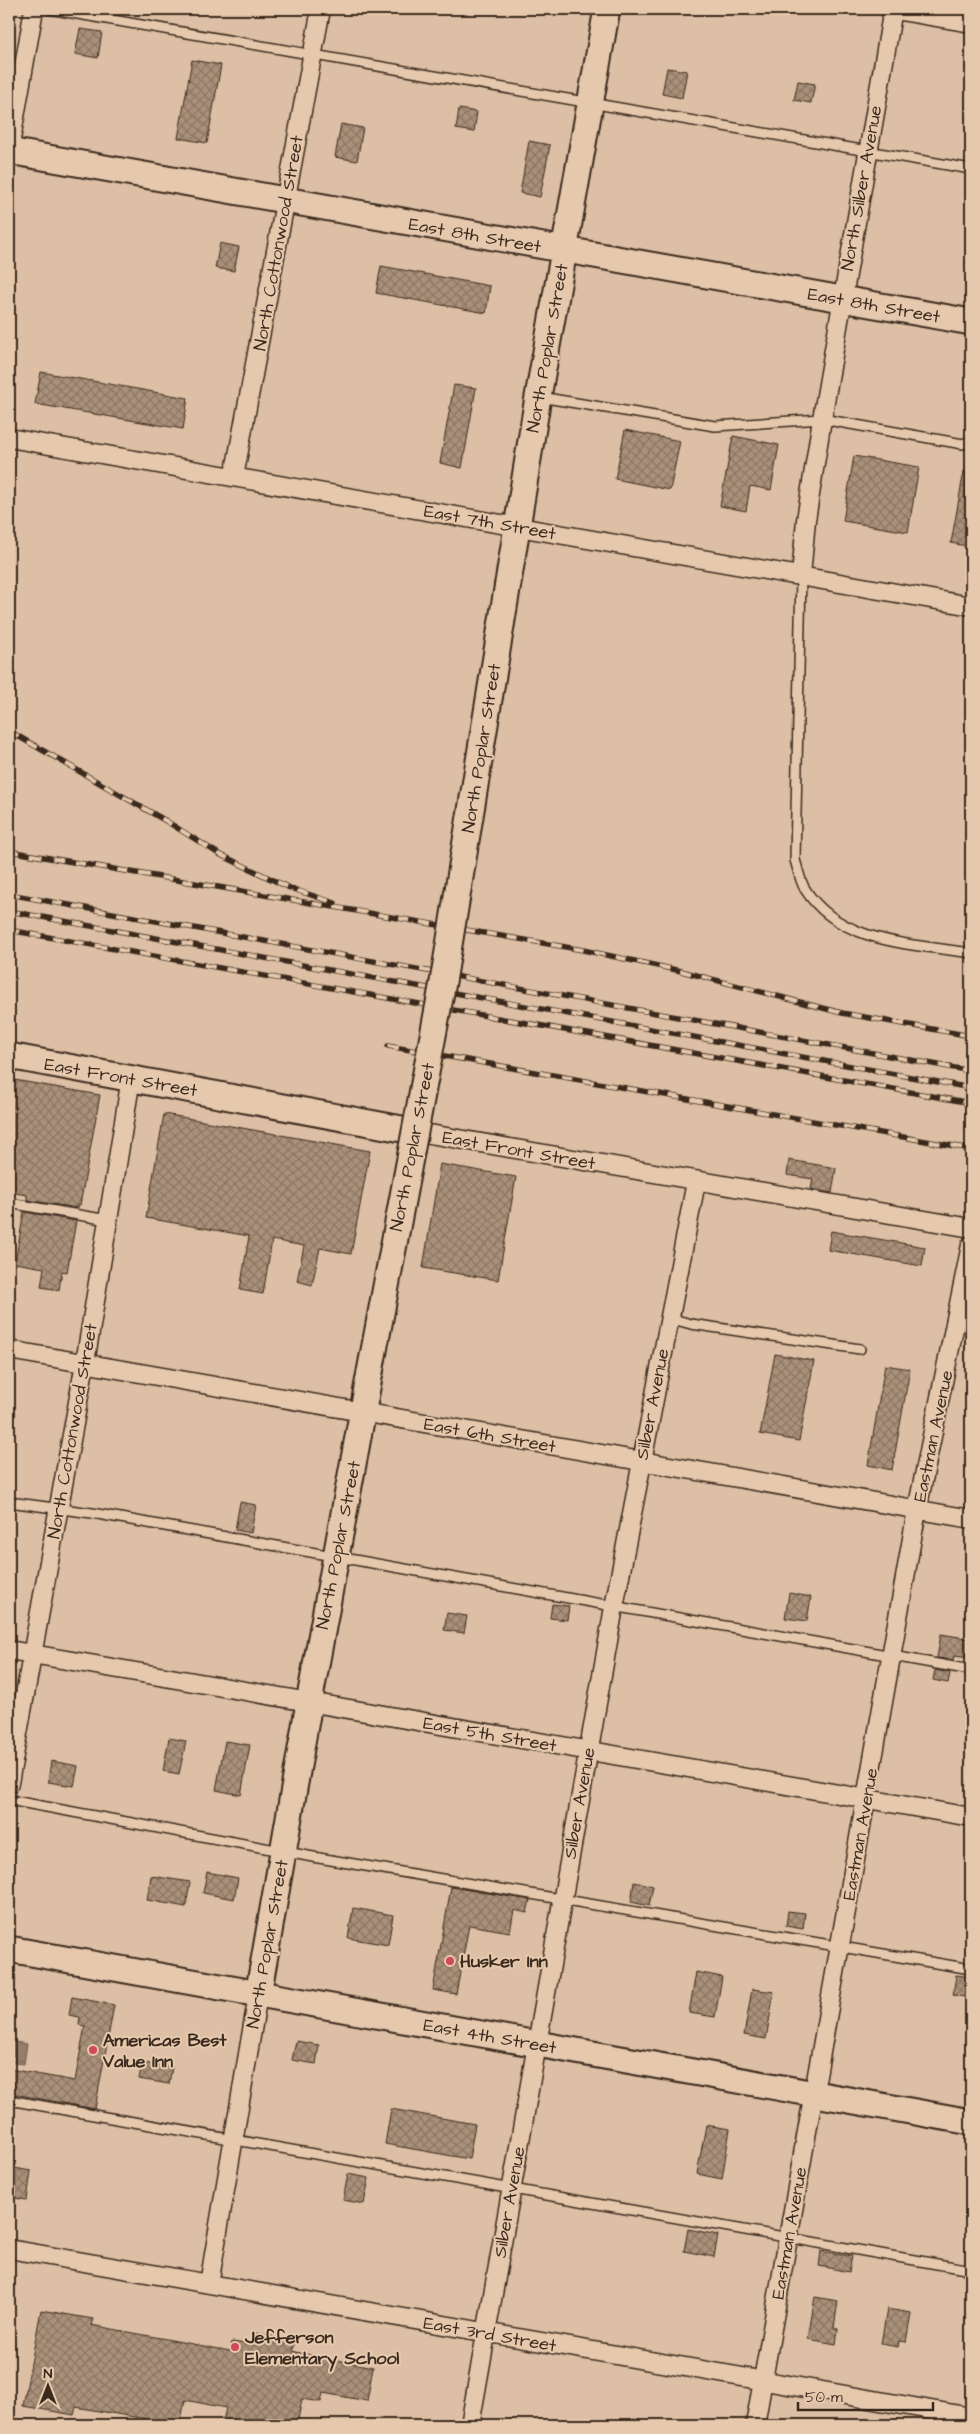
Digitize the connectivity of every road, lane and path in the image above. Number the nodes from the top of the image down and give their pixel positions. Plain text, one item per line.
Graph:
1 (34, 9) edge
2 (49, 9) edge
3 (321, 9) edge
4 (607, 9) edge
5 (892, 9) edge
6 (971, 23) edge
7 (312, 56) junction
8 (590, 104) junction
9 (9, 151) edge
10 (868, 152) junction
11 (971, 169) edge
12 (285, 201) junction
13 (564, 250) junction
14 (841, 300) junction
15 (971, 322) edge
16 (538, 396) junction
17 (822, 419) junction
18 (9, 438) edge
19 (971, 440) edge
20 (234, 477) junction
21 (517, 527) junction
22 (802, 576) junction
23 (971, 606) edge
24 (971, 953) edge
25 (9, 1056) edge
26 (131, 1078) junction
27 (418, 1132) joint
28 (696, 1182) junction
29 (9, 1203) edge
30 (108, 1220) junction
31 (971, 1228) edge
32 (971, 1244) edge
33 (669, 1318) junction
34 (860, 1349) dead end
35 (9, 1350) edge
36 (85, 1363) junction
37 (363, 1412) junction
38 (640, 1462) junction
39 (9, 1502) edge
40 (58, 1509) junction
41 (917, 1510) junction
42 (971, 1519) edge
43 (335, 1558) junction
44 (614, 1607) junction
45 (9, 1650) edge
46 (32, 1654) junction
47 (892, 1656) junction
48 (971, 1670) edge
49 (309, 1703) junction
50 (588, 1751) junction
51 (9, 1783) edge
52 (866, 1798) junction
53 (9, 1800) edge
54 (971, 1817) edge
55 (282, 1851) junction
56 (562, 1900) junction
57 (840, 1947) junction
58 (9, 1950) edge
59 (971, 1969) edge
60 (258, 1994) junction
61 (536, 2045) junction
62 (814, 2094) junction
63 (9, 2100) edge
64 (971, 2122) edge
65 (233, 2138) junction
66 (511, 2187) junction
67 (789, 2237) junction
68 (9, 2249) edge
69 (971, 2270) edge
70 (209, 2284) junction
71 (486, 2334) junction
72 (763, 2382) junction
73 (971, 2417) edge
74 (470, 2425) edge
75 (755, 2425) edge

1 - 9 street
2 - 7 lane
3 - 7 street, North Cottonwood Street
4 - 8 main road, North Poplar Street
5 - 6 street
5 - 10 street, North Silber Avenue
7 - 8 lane
7 - 12 street, North Cottonwood Street
8 - 10 lane
8 - 13 main road, North Poplar Street
9 - 12 main road, East 8th Street
10 - 11 lane
10 - 14 street, North Silber Avenue
12 - 13 main road, East 8th Street
12 - 20 street, North Cottonwood Street
13 - 14 main road, East 8th Street
13 - 16 main road, North Poplar Street
14 - 15 main road, East 8th Street
14 - 17 street, North Silber Avenue
16 - 17 lane
16 - 21 main road, North Poplar Street
17 - 19 lane
17 - 22 street, North Silber Avenue
18 - 20 street, East 7th Street
20 - 21 street, East 7th Street
21 - 22 street, East 7th Street
21 - 37 main road, North Poplar Street, bridge
22 - 23 street, East 7th Street
22 - 24 lane
25 - 26 main road, East Front Street
26 - 27 main road, East Front Street
26 - 30 street, North Cottonwood Street
27 - 28 street, East Front Street
28 - 31 street, East Front Street
28 - 33 street, Silber Avenue
29 - 30 lane
30 - 36 street, North Cottonwood Street
32 - 41 street, Eastman Avenue
33 - 34 lane
33 - 38 street, Silber Avenue
35 - 36 street, East 6th Street
36 - 37 street, East 6th Street
36 - 40 street, North Cottonwood Street
37 - 38 street, East 6th Street
37 - 43 main road, North Poplar Street
38 - 41 street, East 6th Street
38 - 44 street, Silber Avenue
39 - 40 lane
40 - 43 lane
40 - 46 street, North Cottonwood Street
41 - 42 street, East 6th Street
41 - 47 street, Eastman Avenue
43 - 44 lane
43 - 49 main road, North Poplar Street
44 - 47 lane
44 - 50 street, Silber Avenue
45 - 46 street, East 5th Street
46 - 49 street, East 5th Street
46 - 51 street, North Cottonwood Street
47 - 48 lane
47 - 52 street, Eastman Avenue
49 - 50 street, East 5th Street
49 - 55 main road, North Poplar Street
50 - 52 street, East 5th Street
50 - 56 street, Silber Avenue
52 - 54 street, East 5th Street
52 - 57 street, Eastman Avenue
53 - 55 lane
55 - 56 lane
55 - 60 main road, North Poplar Street
56 - 57 lane
56 - 61 street, Silber Avenue
57 - 59 lane
57 - 62 street, Eastman Avenue
58 - 60 main road, East 4th Street
60 - 61 main road, East 4th Street
60 - 65 street, North Poplar Street
61 - 62 main road, East 4th Street
61 - 66 street, Silber Avenue
62 - 64 main road, East 4th Street
62 - 67 street, Eastman Avenue
63 - 65 lane
65 - 66 lane
65 - 70 street, North Poplar Street
66 - 67 lane
66 - 71 street, Silber Avenue
67 - 69 lane
67 - 72 street, Eastman Avenue
68 - 70 street, East 3rd Street
70 - 71 street, East 3rd Street
71 - 72 street, East 3rd Street
71 - 74 street, Silber Avenue
72 - 73 street, East 3rd Street
72 - 75 street, Eastman Avenue

